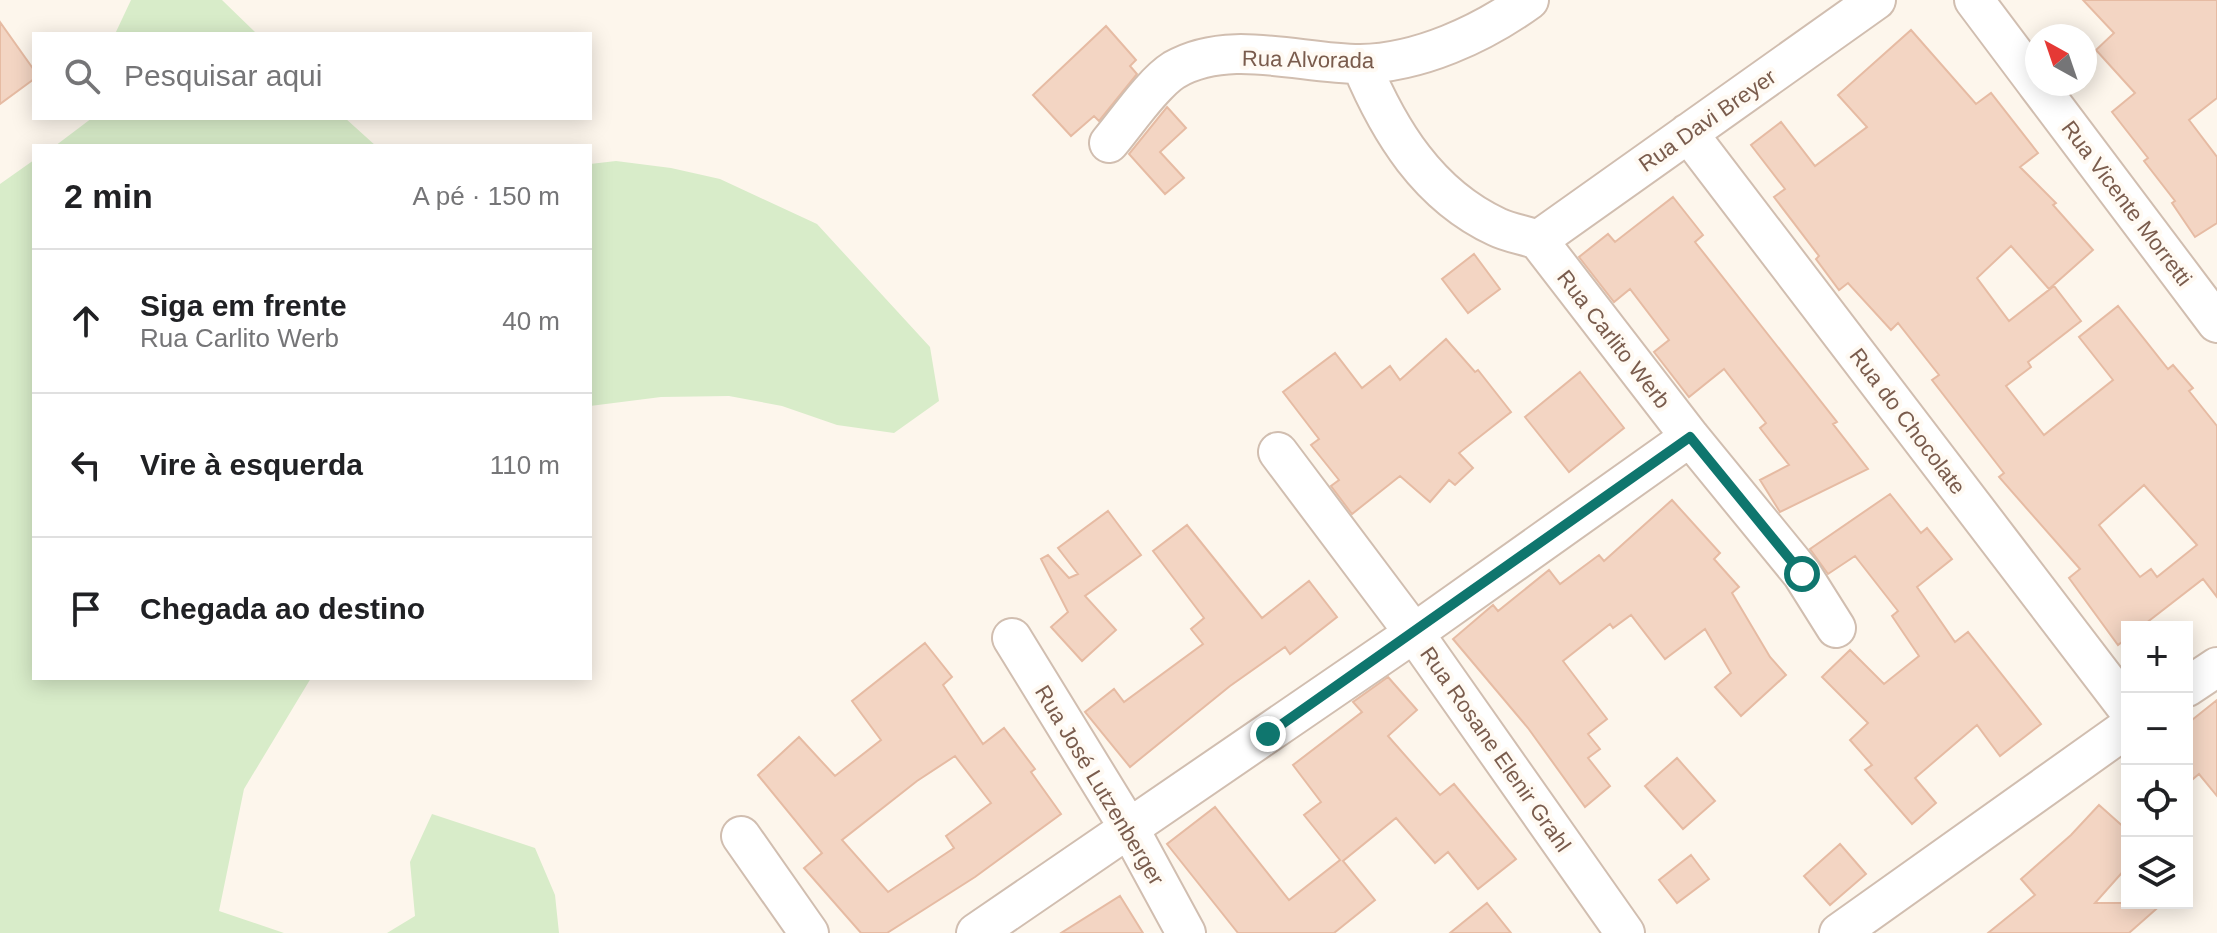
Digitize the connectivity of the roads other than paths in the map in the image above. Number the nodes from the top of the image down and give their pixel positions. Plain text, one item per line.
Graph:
1 (1529, 0) edge
2 (1876, 0) edge
3 (1974, 0) edge
4 (1361, 64) junction
5 (2025, 68) edge
6 (2046, 96) edge
7 (1688, 133) junction
8 (1109, 143) dead end
9 (1538, 240) junction
10 (2217, 323) edge
11 (1690, 437) junction
12 (1278, 452) dead end
13 (1836, 628) dead end
14 (1414, 633) junction
15 (1012, 638) dead end
16 (2217, 667) edge
17 (2193, 683) edge
18 (2121, 700) edge
19 (2121, 732) edge
20 (1130, 830) junction
21 (741, 836) dead end
22 (809, 933) edge
23 (976, 933) edge
24 (1186, 933) edge
25 (1625, 933) edge
26 (1839, 933) edge

1 - 4 street, Rua Alvorada
2 - 7 street, Rua Davi Breyer
3 - 5 street, Rua Vicente Morretti
4 - 8 street, Rua Alvorada
4 - 9 street
6 - 10 street, Rua Vicente Morretti
7 - 9 street, Rua Davi Breyer
7 - 18 street, Rua do Chocolate
9 - 11 street, Rua Carlito Werb
11 - 13 street, Rua Carlito Werb
11 - 14 street
12 - 14 street, Rua Rosane Elenir Grahl
14 - 20 street
14 - 25 street, Rua Rosane Elenir Grahl
15 - 20 street, Rua José Lutzenberger
16 - 17 street
19 - 26 street
20 - 23 street
20 - 24 street, Rua José Lutzenberger
21 - 22 street

